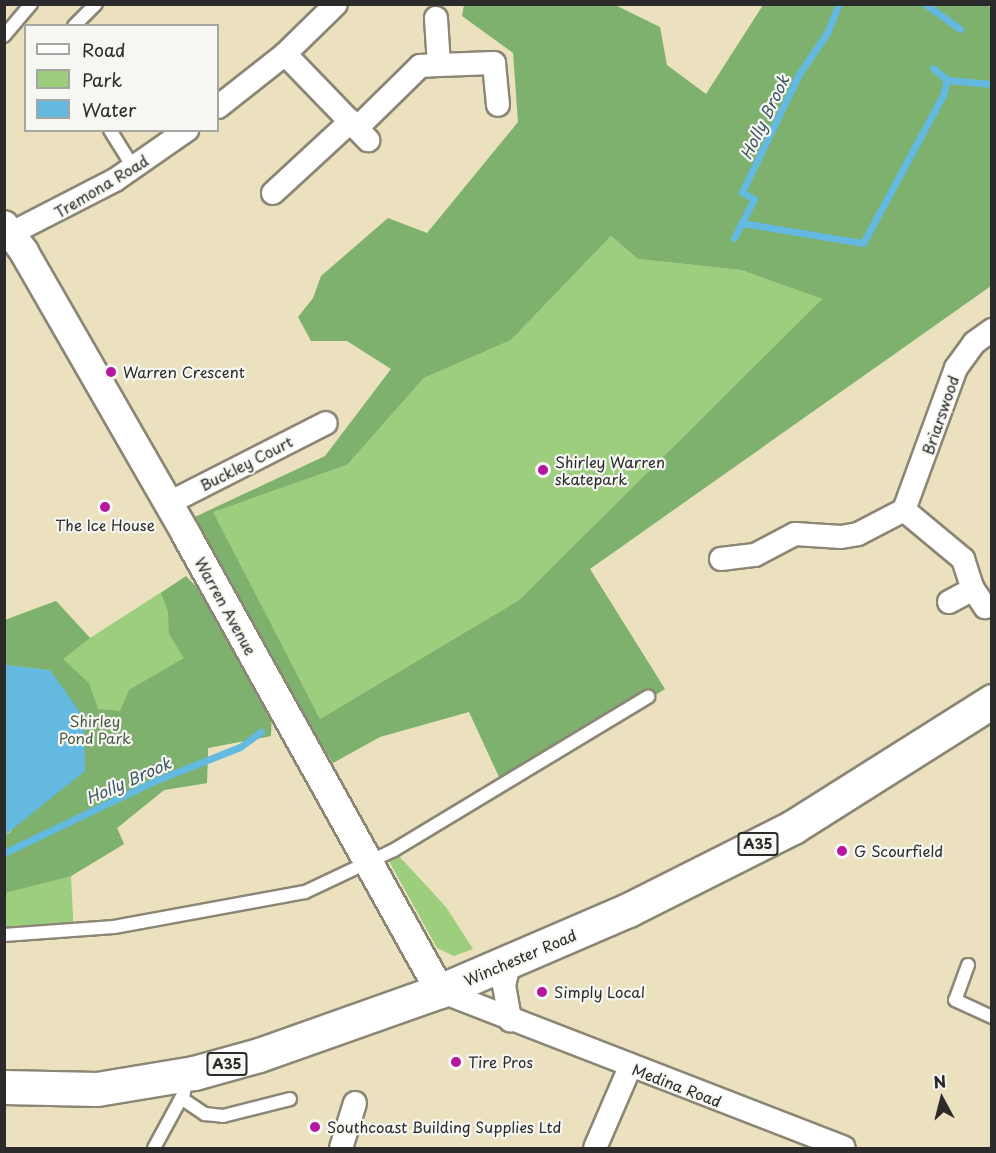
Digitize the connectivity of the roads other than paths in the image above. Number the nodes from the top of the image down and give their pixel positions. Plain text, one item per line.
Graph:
1 (32, 4) edge
2 (96, 4) edge
3 (336, 4) edge
4 (436, 18) dead end
5 (76, 24) edge
6 (4, 36) edge
7 (285, 54) junction
8 (439, 65) junction
9 (498, 105) dead end
10 (219, 106) edge
11 (359, 130) junction
12 (111, 132) edge
13 (184, 132) edge
14 (134, 167) junction
15 (273, 193) dead end
16 (7, 232) edge
17 (992, 330) edge
18 (326, 423) dead end
19 (167, 504) junction
20 (904, 510) junction
21 (721, 559) dead end
22 (949, 602) dead end
23 (648, 697) dead end
24 (992, 701) edge
25 (366, 861) junction
26 (4, 935) edge
27 (510, 961) junction
28 (968, 965) dead end
29 (440, 991) junction
30 (992, 1017) edge
31 (510, 1020) junction
32 (630, 1067) junction
33 (188, 1086) junction
34 (4, 1087) edge
35 (290, 1099) dead end
36 (356, 1102) dead end
37 (154, 1149) edge
38 (340, 1149) edge
39 (595, 1149) edge
40 (844, 1149) edge

1 - 6 lane
2 - 5 lane
3 - 7 street
4 - 8 street
7 - 10 street
7 - 11 street
8 - 9 street
8 - 11 street
11 - 15 street
12 - 14 lane
13 - 14 street, Tremona Road
14 - 16 street, Tremona Road
16 - 19 street, Warren Avenue
17 - 20 street, Briarswood
18 - 19 street, Buckley Court
19 - 25 street, Warren Avenue
20 - 21 street
20 - 22 street
23 - 25 lane
24 - 27 main road, Winchester Road / A35
25 - 26 lane
25 - 29 street, Warren Avenue
27 - 29 main road, Winchester Road / A35
27 - 31 street
28 - 30 lane
29 - 31 street, Medina Road
29 - 33 main road, Winchester Road / A35
31 - 32 street, Medina Road
32 - 39 street
32 - 40 street, Medina Road
33 - 34 main road, Winchester Road / A35
33 - 35 lane
33 - 37 lane
36 - 38 street

